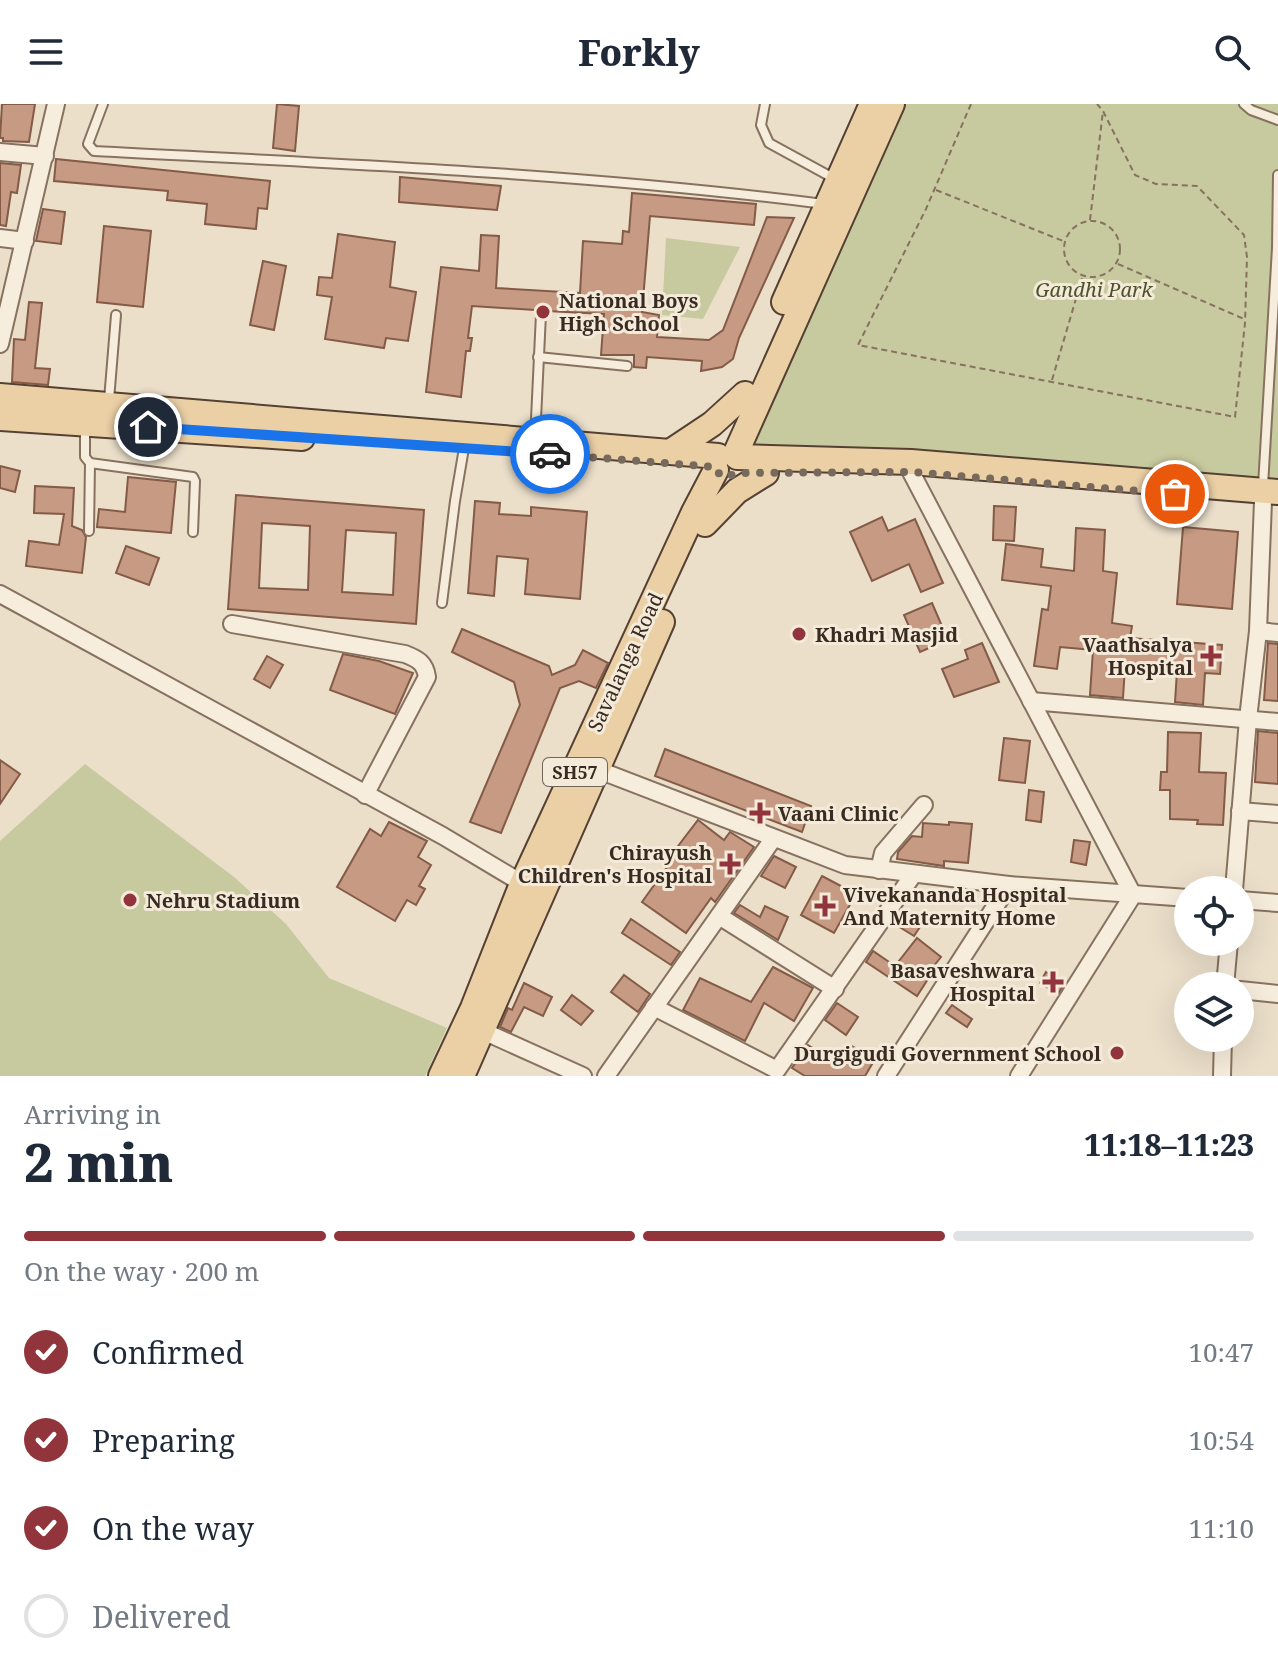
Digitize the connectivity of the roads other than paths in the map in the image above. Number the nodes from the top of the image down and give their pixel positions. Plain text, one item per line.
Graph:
1 (56, 104) edge
2 (103, 104) edge
3 (765, 104) edge
4 (872, 104) edge
5 (892, 104) edge
6 (1244, 104) edge
7 (1278, 120) edge
8 (0, 152) edge
9 (45, 156) junction
10 (1278, 175) edge
11 (841, 195) junction
12 (0, 238) edge
13 (25, 241) junction
14 (541, 314) dead end
15 (116, 315) dead end
16 (0, 344) edge
17 (538, 357) junction
18 (627, 366) dead end
19 (0, 396) edge
20 (108, 405) junction
21 (749, 405) junction
22 (0, 418) edge
23 (85, 423) junction
24 (535, 440) junction
25 (464, 448) junction
26 (670, 452) junction
27 (90, 463) junction
28 (726, 463) junction
29 (773, 465) junction
30 (911, 467) junction
31 (1271, 497) edge
32 (705, 524) junction
33 (89, 531) dead end
34 (193, 532) dead end
35 (1, 597) edge
36 (442, 603) dead end
37 (232, 624) dead end
38 (1258, 631) junction
39 (1278, 633) edge
40 (1031, 701) junction
41 (1248, 719) junction
42 (1278, 722) edge
43 (596, 769) junction
44 (365, 795) junction
45 (924, 805) dead end
46 (1240, 811) junction
47 (1278, 814) edge
48 (773, 839) junction
49 (879, 870) junction
50 (913, 875) junction
51 (1235, 876) edge
52 (1009, 885) junction
53 (532, 889) junction
54 (1133, 895) junction
55 (1174, 897) edge
56 (1254, 901) edge
57 (1278, 903) edge
58 (719, 916) junction
59 (835, 989) junction
60 (1254, 991) edge
61 (1278, 994) edge
62 (654, 1007) junction
63 (483, 1031) junction
64 (1223, 1052) edge
65 (784, 1073) edge
66 (441, 1076) edge
67 (462, 1076) edge
68 (583, 1076) edge
69 (606, 1076) edge
70 (886, 1076) edge
71 (1019, 1076) edge
72 (1222, 1076) edge

1 - 9 street
2 - 11 lane
3 - 11 lane
4 - 11 main road, Savalanga Road / SH57
5 - 11 main road, Savalanga Road / SH57
6 - 7 lane
8 - 9 street
9 - 13 street
10 - 31 lane
11 - 21 main road, Savalanga Road / SH57
12 - 13 street
13 - 16 street
14 - 17 lane
15 - 20 lane
17 - 18 lane
17 - 24 lane
19 - 20 main road
20 - 24 main road
21 - 26 main road
21 - 28 main road, Savalanga Road / SH57
21 - 29 main road
22 - 23 main road
23 - 25 main road
23 - 27 lane
24 - 26 main road
25 - 28 main road
25 - 36 lane
26 - 28 main road
27 - 33 lane
27 - 34 lane
28 - 29 main road
28 - 32 main road, Savalanga Road / SH57
28 - 53 main road, Savalanga Road / SH57
29 - 30 main road
29 - 32 main road
30 - 31 main road
30 - 40 street
31 - 38 street
32 - 43 main road, Savalanga Road / SH57
35 - 44 street
37 - 44 street
38 - 39 street
38 - 41 street
40 - 41 street
40 - 54 street
41 - 42 street
41 - 46 street
43 - 48 street
43 - 53 main road, Savalanga Road / SH57
44 - 53 street
45 - 49 street
46 - 47 street
46 - 51 street
48 - 49 street
48 - 58 street
49 - 50 street
50 - 52 street
50 - 59 street
52 - 54 street
52 - 70 street
53 - 63 main road, Savalanga Road / SH57
53 - 66 main road, Savalanga Road / SH57
54 - 55 street
54 - 71 street
56 - 57 street
58 - 59 street
58 - 62 street
59 - 65 street
60 - 61 street
62 - 65 street
62 - 69 street
63 - 67 main road, Savalanga Road / SH57
63 - 68 street
64 - 72 street

